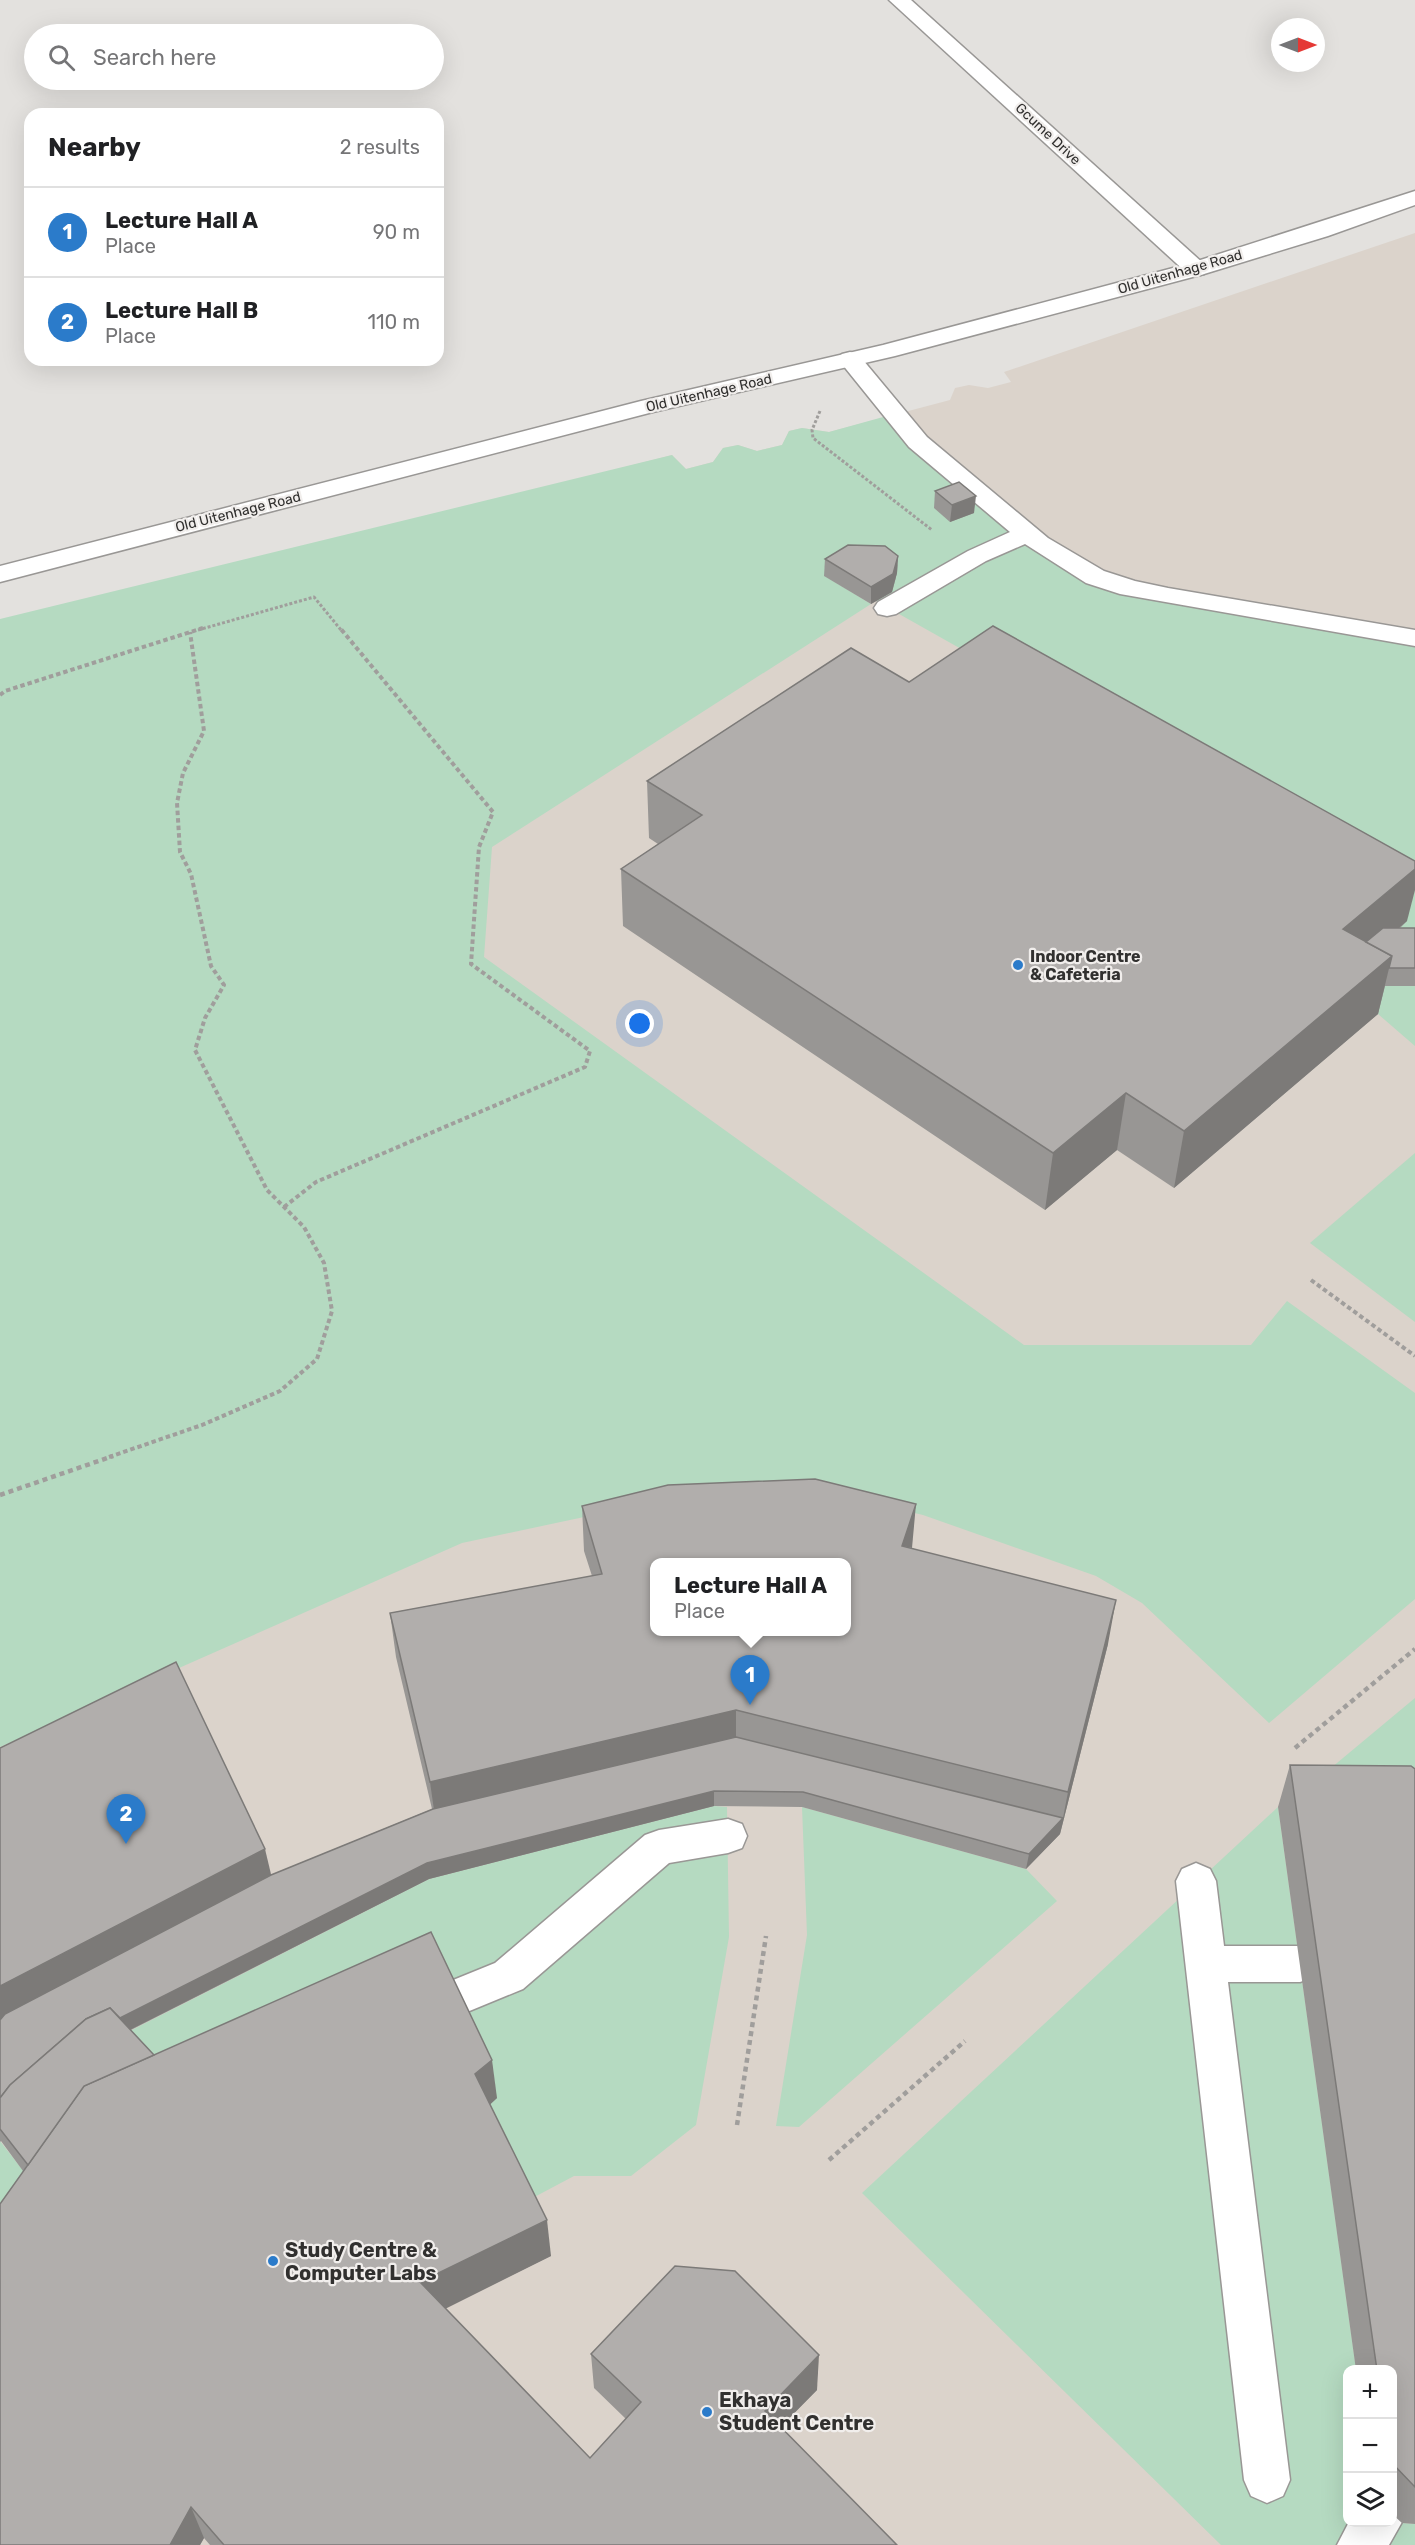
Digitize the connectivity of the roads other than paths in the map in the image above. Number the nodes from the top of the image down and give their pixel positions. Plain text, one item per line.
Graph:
1 (899, 0) edge
2 (1415, 198) edge
3 (1196, 269) junction
4 (850, 359) junction
5 (1027, 534) junction
6 (0, 574) edge
7 (887, 608) dead end
8 (1415, 638) edge
9 (728, 1836) dead end
10 (1196, 1881) dead end
11 (1207, 1964) junction
12 (1300, 1964) dead end
13 (450, 2000) edge
14 (1267, 2480) dead end
15 (1376, 2527) edge
16 (1360, 2545) edge

1 - 3 street, Gcume Drive
2 - 3 street, Old Uitenhage Road
3 - 4 street, Old Uitenhage Road
4 - 5 street
4 - 6 street, Old Uitenhage Road
5 - 7 street
5 - 8 street
9 - 13 street
10 - 11 street
11 - 12 street
11 - 14 street
15 - 16 street

